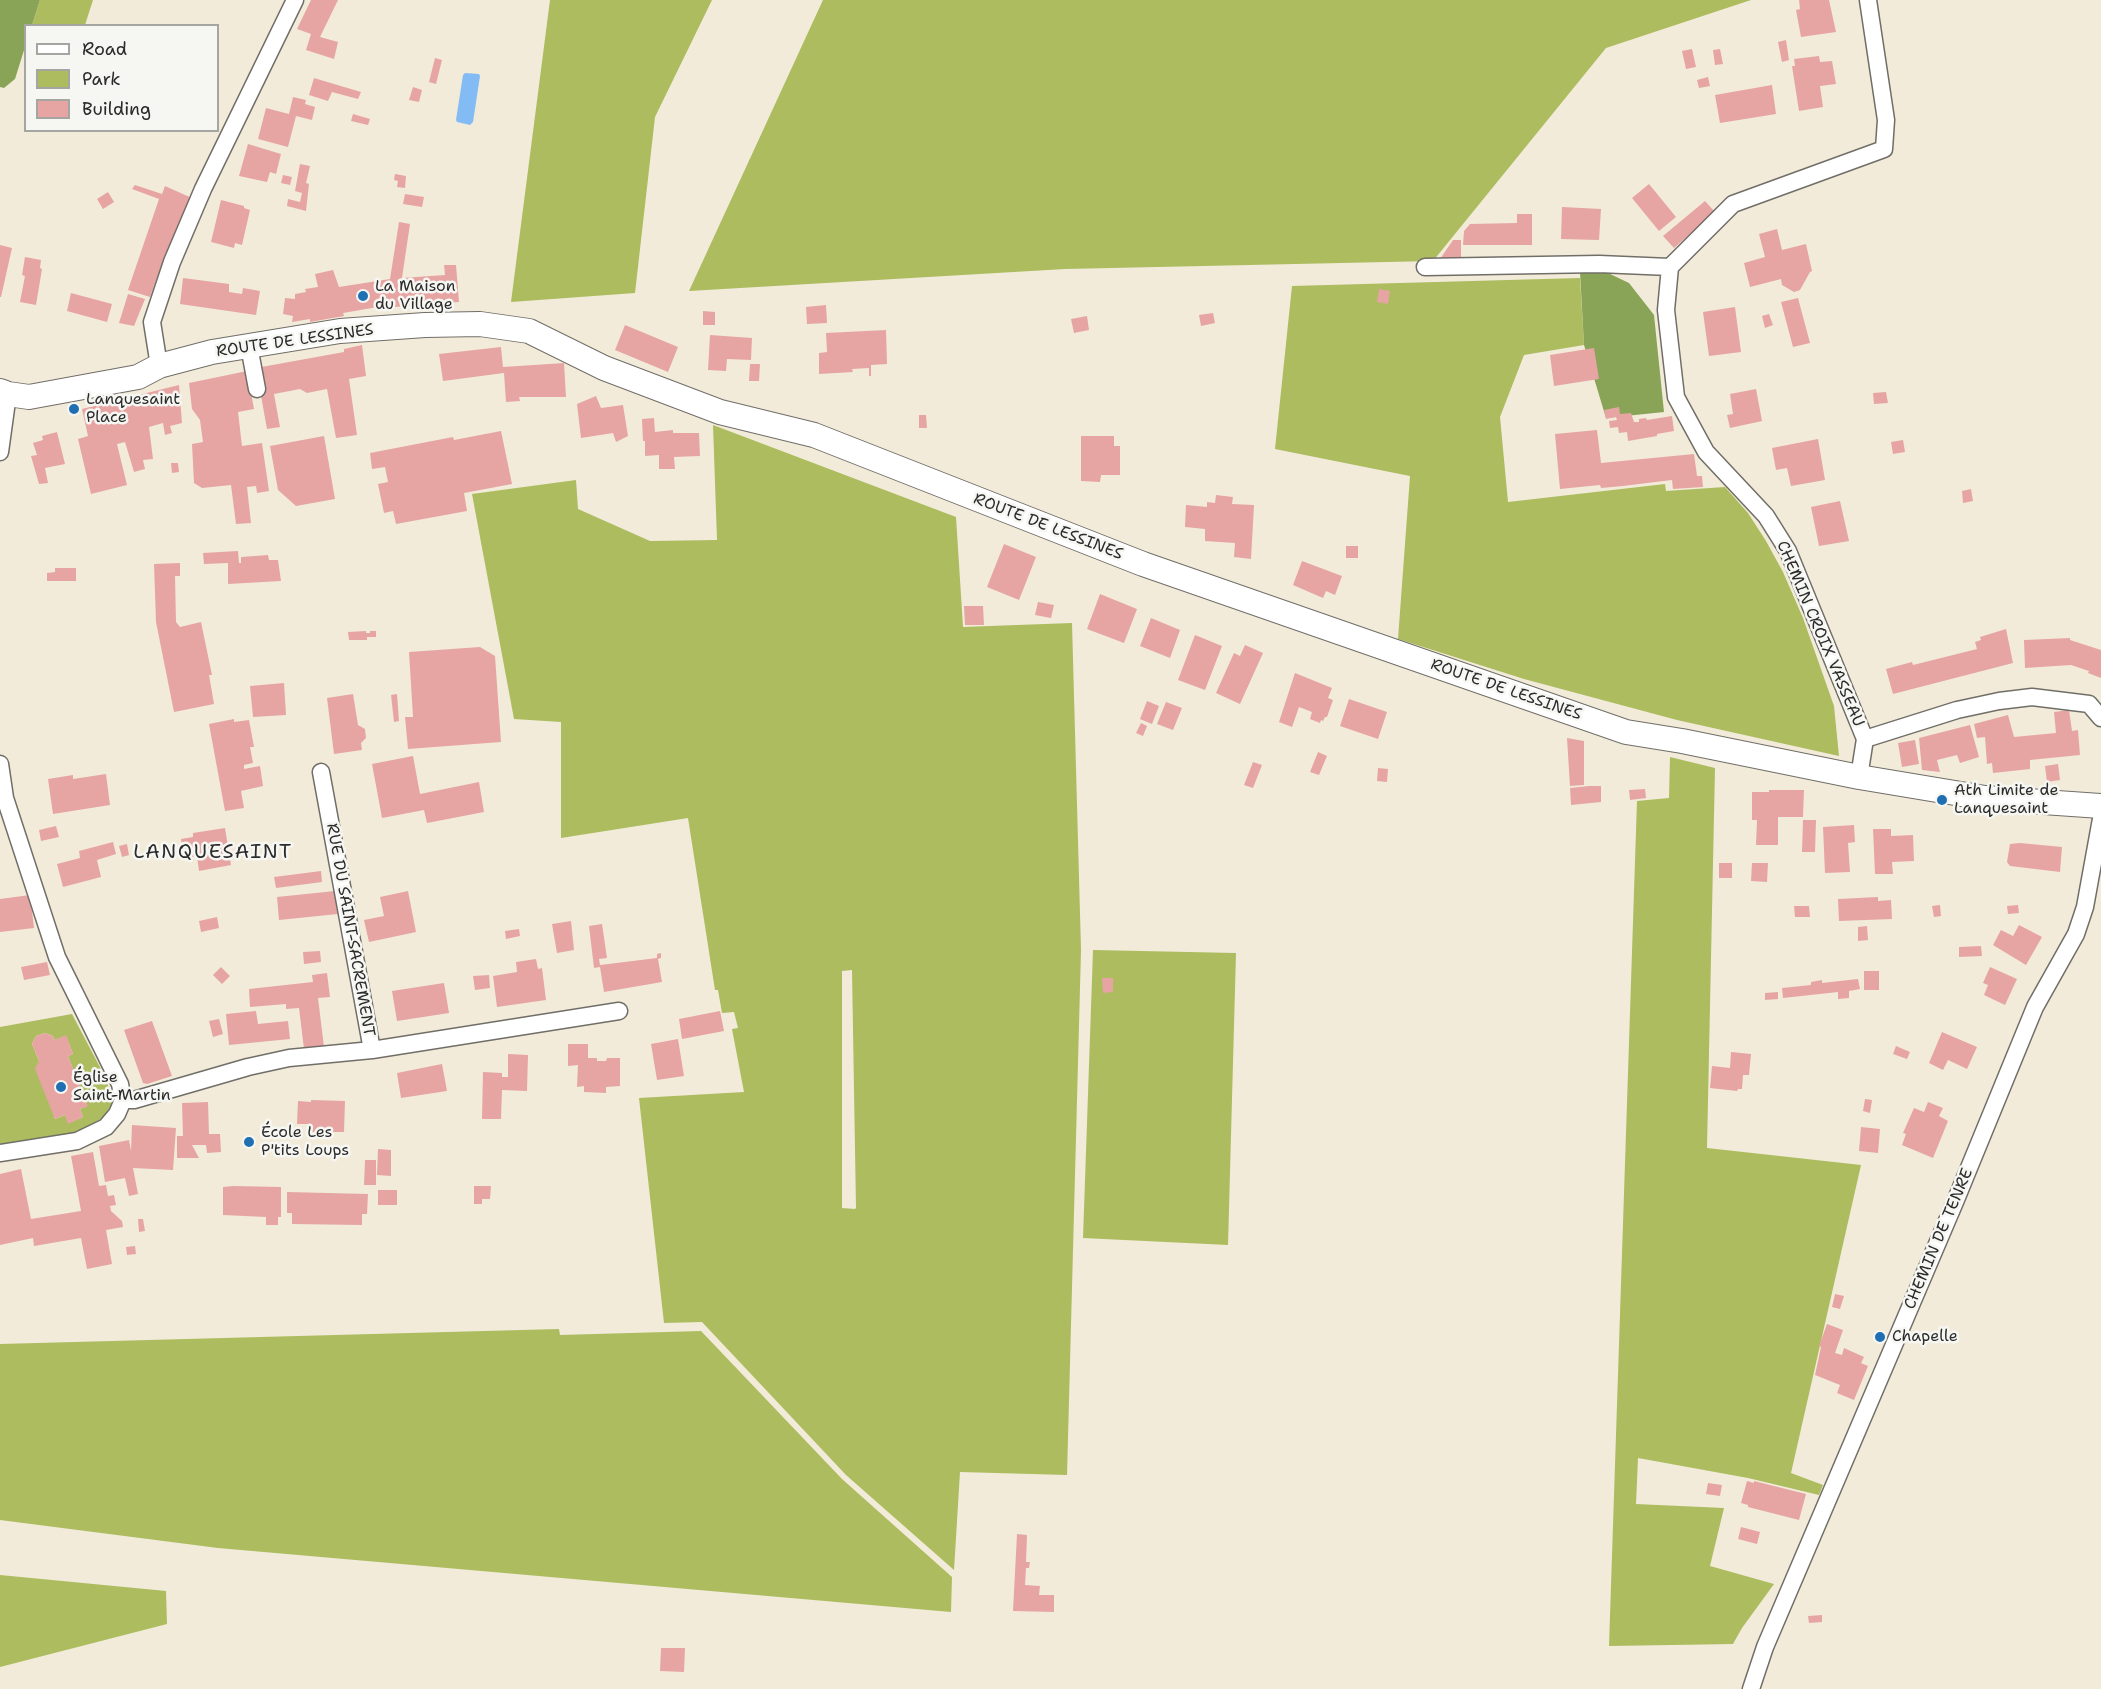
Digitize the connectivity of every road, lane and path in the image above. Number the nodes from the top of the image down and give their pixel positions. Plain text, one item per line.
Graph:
1 (295, 0) edge
2 (1868, 0) edge
3 (1425, 267) dead end
4 (1670, 267) junction
5 (249, 346) junction
6 (159, 366) junction
7 (257, 389) dead end
8 (4, 392) edge
9 (0, 452) edge
10 (2101, 718) edge
11 (1865, 740) junction
12 (0, 764) edge
13 (321, 772) dead end
14 (1859, 777) junction
15 (2101, 806) edge
16 (2101, 819) edge
17 (619, 1011) dead end
18 (372, 1050) junction
19 (123, 1100) junction
20 (0, 1153) edge
21 (1751, 1689) edge

1 - 6 street
2 - 4 street
3 - 4 street
4 - 11 street, CHEMIN CROIX VASSEAU
5 - 6 main road, ROUTE DE LESSINES
5 - 7 street
5 - 14 main road, ROUTE DE LESSINES
6 - 8 main road, ROUTE DE LESSINES
8 - 9 street
10 - 11 street
11 - 14 street, CHEMIN CROIX VASSEAU
12 - 19 street
13 - 18 street, RUE DU SAINT-SACREMENT
14 - 15 main road, ROUTE DE LESSINES
16 - 21 street, CHEMIN DE TENRE
17 - 18 street
18 - 19 street, RUE DU SAINT-SACREMENT
19 - 20 street

